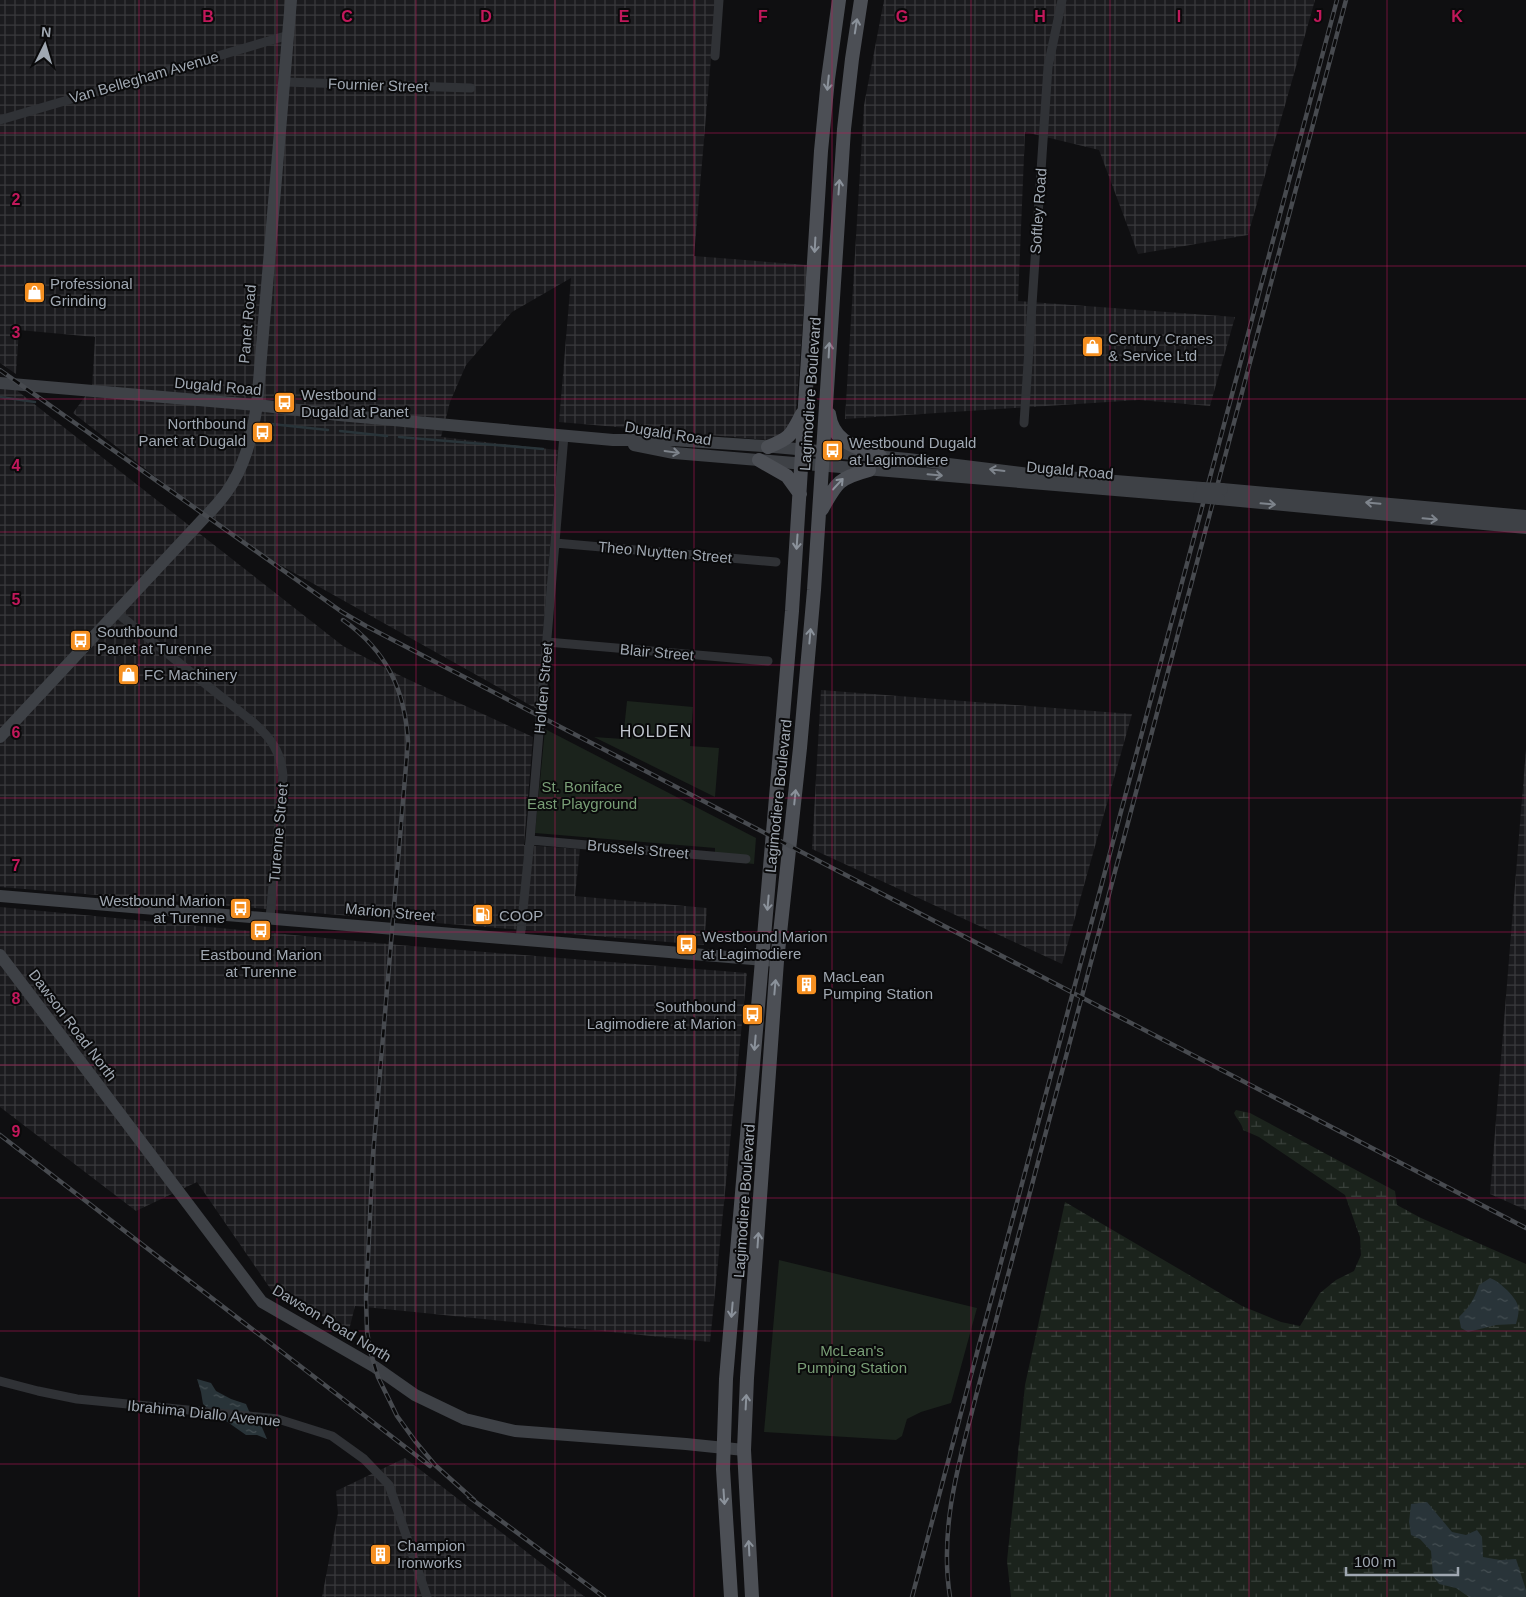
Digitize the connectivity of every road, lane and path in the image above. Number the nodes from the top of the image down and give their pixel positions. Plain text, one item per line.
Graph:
1 (292, 0) edge
2 (719, 0) edge
3 (839, 0) edge
4 (861, 0) edge
5 (1062, 0) edge
6 (288, 35) junction
7 (715, 56) dead end
8 (285, 82) junction
9 (471, 88) dead end
10 (0, 120) edge
11 (0, 383) edge
12 (826, 398) junction
13 (257, 406) junction
14 (805, 407) junction
15 (1024, 423) dead end
16 (564, 435) junction
17 (613, 440) junction
18 (768, 447) junction
19 (803, 450) junction
20 (880, 456) junction
21 (823, 459) junction
22 (759, 460) junction
23 (802, 464) junction
24 (869, 470) junction
25 (1201, 493) junction
26 (800, 494) junction
27 (1221, 494) junction
28 (819, 514) junction
29 (1526, 516) edge
30 (1526, 528) edge
31 (555, 543) junction
32 (776, 562) dead end
33 (117, 613) junction
34 (546, 642) junction
35 (768, 661) dead end
36 (0, 737) edge
37 (530, 840) junction
38 (746, 859) dead end
39 (2, 897) edge
40 (270, 918) junction
41 (520, 940) junction
42 (0, 955) edge
43 (762, 960) junction
44 (777, 961) junction
45 (0, 1381) edge
46 (723, 1448) junction
47 (744, 1450) junction
48 (427, 1597) edge
49 (731, 1597) edge
50 (752, 1597) edge

1 - 6 street, Panet Road
2 - 7 street
3 -> 14 main road, Lagimodiere Boulevard
12 -> 4 main road, Lagimodiere Boulevard
5 - 15 street, Softley Road
6 - 8 street, Panet Road
6 - 10 street, Van Bellegham Avenue
8 - 9 street, Fournier Street
8 - 13 street, Panet Road
11 - 13 street, Dugald Road
12 - 20 main road
12 - 21 main road, Lagimodiere Boulevard
13 - 16 street, Dugald Road
13 - 33 street, Panet Road
14 - 18 main road
14 - 19 main road, Lagimodiere Boulevard
16 - 17 street, Dugald Road
16 - 31 street, Holden Street
17 - 18 street, Dugald Road
17 -> 22 street, Dugald Road
18 - 19 street, Dugald Road
19 - 21 street, Dugald Road
19 - 23 main road, Lagimodiere Boulevard
20 - 21 street, Dugald Road
25 -> 20 street, Dugald Road
21 - 23 street, Dugald Road
21 - 24 street, Dugald Road
21 - 28 main road, Lagimodiere Boulevard
22 - 23 street, Dugald Road
22 - 26 main road
23 - 26 main road, Lagimodiere Boulevard
24 -> 25 street, Dugald Road
28 -> 24 main road
25 - 27 street, Dugald Road, bridge
26 -> 43 main road, Lagimodiere Boulevard
29 -> 27 street, Dugald Road
27 -> 30 street, Dugald Road
44 -> 28 main road, Lagimodiere Boulevard
31 - 32 street, Theo Nuytten Street
31 - 34 street, Holden Street
33 - 36 street, Panet Road
33 - 40 street, Turenne Street
34 - 35 street, Blair Street
34 - 37 street, Holden Street
37 - 38 street, Brussels Street
37 - 41 street, Holden Street
39 - 40 street, Marion Street
40 - 41 street, Marion Street
41 - 43 street, Marion Street
42 - 46 street, Dawson Road North
43 - 44 street, Marion Street
43 -> 46 main road, Lagimodiere Boulevard
47 -> 44 main road, Lagimodiere Boulevard
45 - 48 street, Ibrahima Diallo Avenue
46 - 47 street, Dawson Road North
46 -> 49 main road, Lagimodiere Boulevard
50 -> 47 main road, Lagimodiere Boulevard

